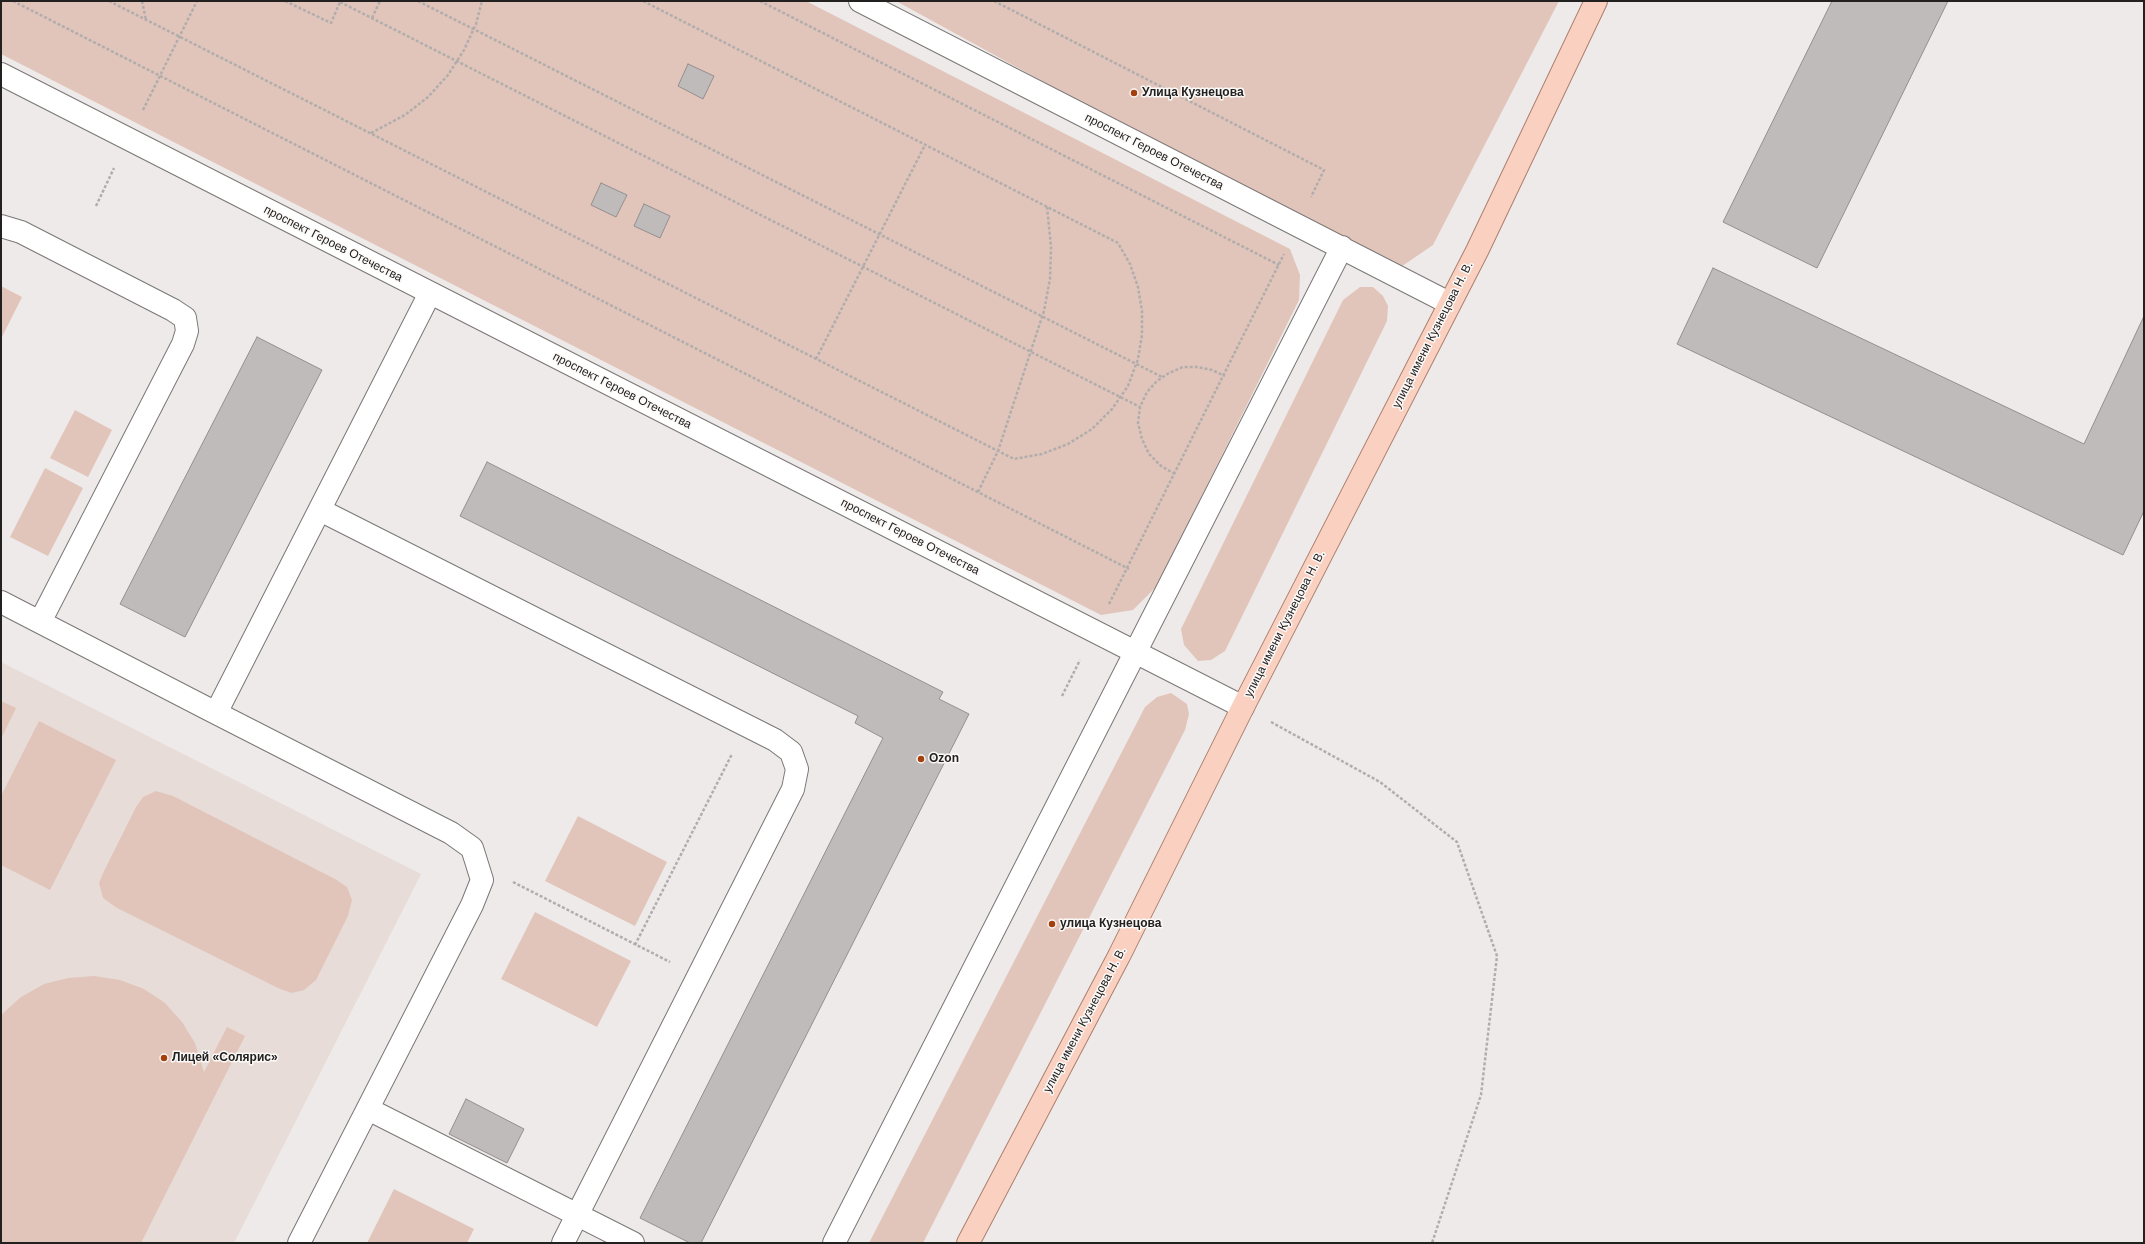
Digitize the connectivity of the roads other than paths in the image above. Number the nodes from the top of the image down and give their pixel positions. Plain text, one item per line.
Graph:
1 (860, 1) edge
2 (1596, 1) edge
3 (1, 74) edge
4 (1, 226) edge
5 (1342, 247) junction
6 (430, 293) junction
7 (1449, 303) junction
8 (320, 510) junction
9 (1, 602) edge
10 (40, 622) junction
11 (1135, 652) junction
12 (1242, 707) junction
13 (216, 712) junction
14 (368, 1109) junction
15 (577, 1215) junction
16 (300, 1243) edge
17 (563, 1243) edge
18 (633, 1243) edge
19 (834, 1243) edge
20 (968, 1243) edge

1 - 5 street, проспект Героев Отечества
2 - 7 main road, улица имени Кузнецова Н. В.
3 - 6 street, проспект Героев Отечества
4 - 10 street
5 - 7 street, проспект Героев Отечества
5 - 11 street
6 - 8 street
6 - 11 street, проспект Героев Отечества
7 - 12 main road, улица имени Кузнецова Н. В.
8 - 13 street
8 - 15 street
9 - 10 street
10 - 13 street
11 - 12 street, проспект Героев Отечества
11 - 19 street
12 - 20 main road, улица имени Кузнецова Н. В.
13 - 14 street
14 - 15 street
14 - 16 street
15 - 17 street
15 - 18 street

